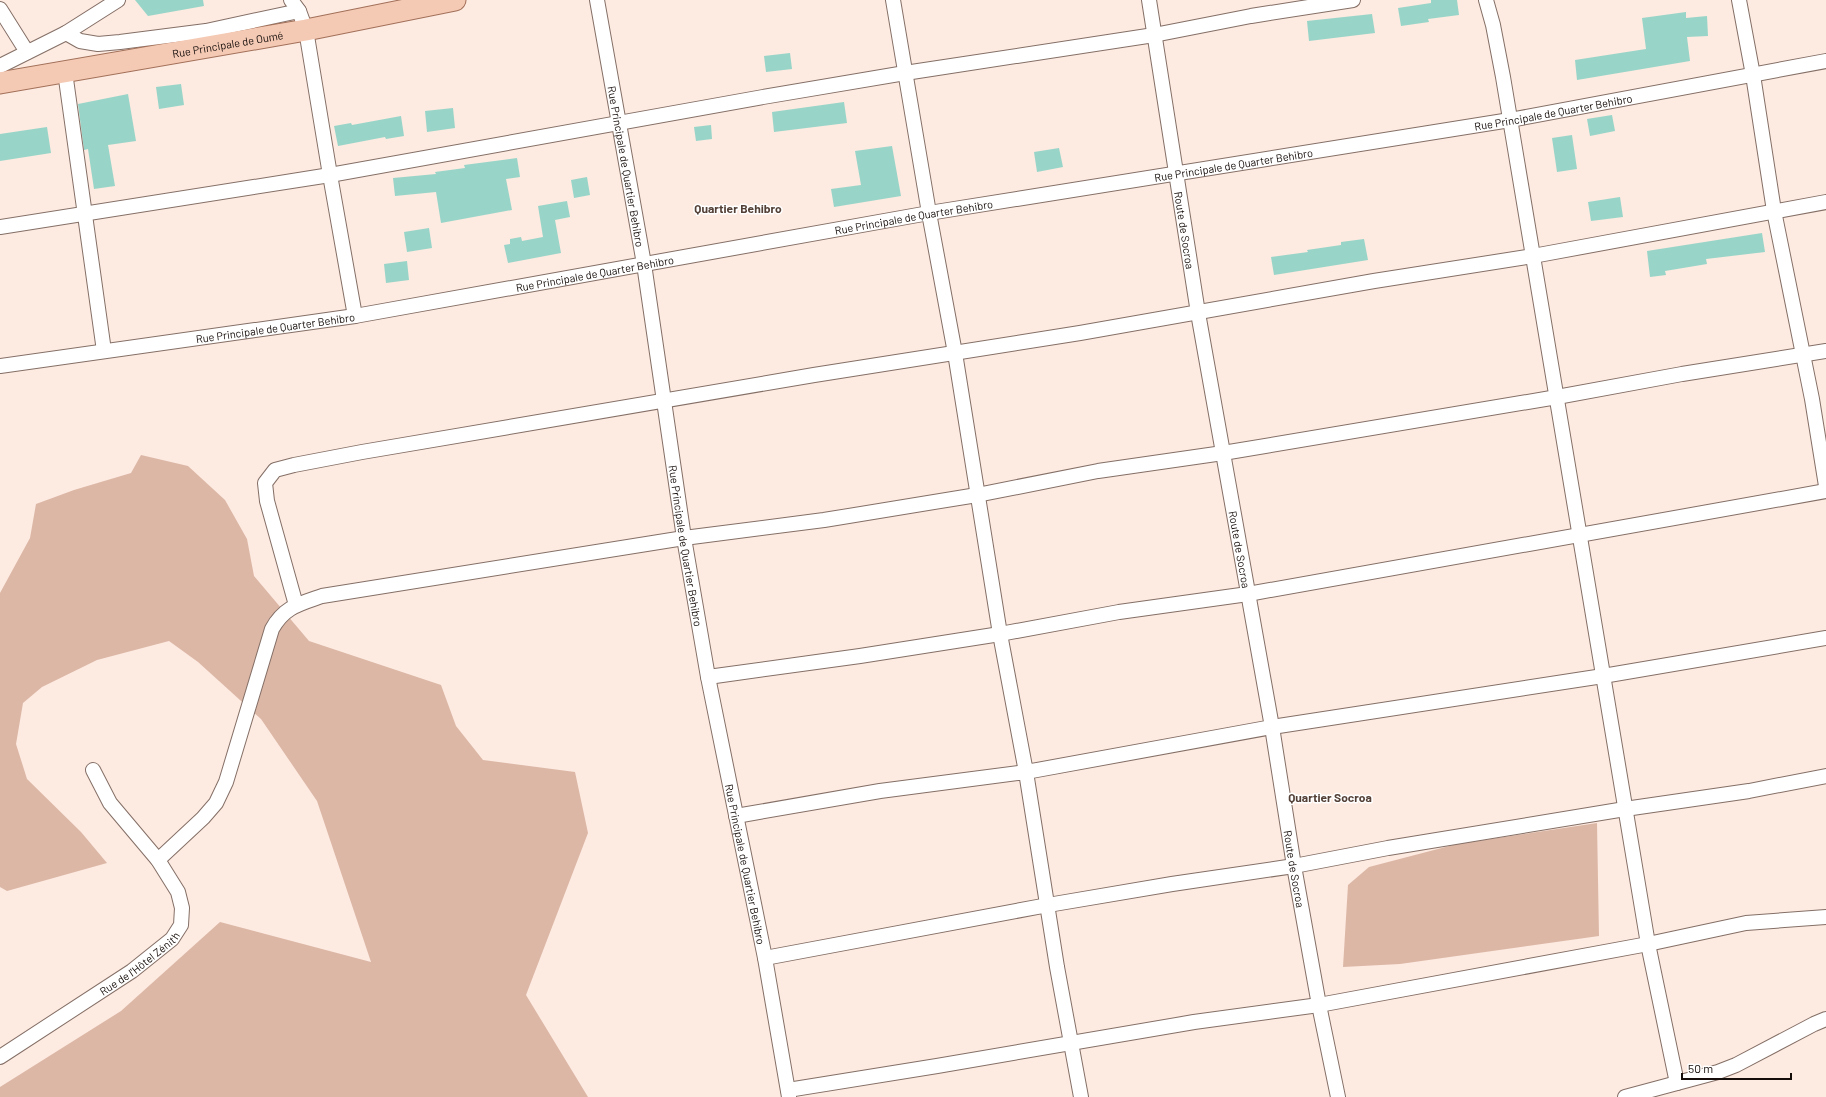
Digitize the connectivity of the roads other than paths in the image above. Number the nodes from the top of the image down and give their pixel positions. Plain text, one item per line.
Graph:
1 (118, 0) edge
2 (455, 0) edge
3 (597, 0) edge
4 (893, 0) edge
5 (1149, 0) edge
6 (1353, 0) edge
7 (1486, 0) edge
8 (1739, 0) edge
9 (295, 5) edge
10 (0, 9) edge
11 (306, 30) junction
12 (66, 33) junction
13 (1154, 34) junction
14 (28, 52) junction
15 (1826, 61) edge
16 (0, 66) edge
17 (65, 72) junction
18 (905, 73) junction
19 (1753, 75) junction
20 (0, 83) edge
21 (1510, 120) junction
22 (619, 123) junction
23 (330, 175) junction
24 (1176, 175) junction
25 (1826, 202) edge
26 (1774, 211) junction
27 (84, 213) junction
28 (929, 213) junction
29 (0, 227) edge
30 (1533, 256) junction
31 (644, 264) junction
32 (1198, 313) junction
33 (355, 316) junction
34 (104, 351) junction
35 (1826, 351) edge
36 (955, 353) junction
37 (1802, 355) junction
38 (0, 366) edge
39 (1557, 397) junction
40 (664, 400) junction
41 (1223, 453) junction
42 (1826, 486) edge
43 (1826, 491) edge
44 (977, 495) junction
45 (1578, 534) junction
46 (684, 538) junction
47 (1248, 594) junction
48 (296, 605) junction
49 (1000, 634) junction
50 (1826, 638) edge
51 (1603, 676) junction
52 (708, 677) junction
53 (1272, 727) junction
54 (93, 770) dead end
55 (1026, 772) junction
56 (1826, 776) edge
57 (1625, 809) junction
58 (736, 816) junction
59 (158, 860) junction
60 (1294, 866) junction
61 (1048, 905) junction
62 (1826, 917) edge
63 (1648, 944) junction
64 (765, 958) junction
65 (1319, 1005) junction
66 (1826, 1019) edge
67 (1070, 1043) junction
68 (0, 1057) edge
69 (1677, 1083) junction
70 (788, 1094) edge
71 (1081, 1097) edge
72 (1338, 1097) edge
73 (1625, 1097) edge

1 - 12 street
2 - 11 main road, Rue Principale de Oumé
3 - 22 street, Rue Principale de Quartier Behibro
4 - 18 street
5 - 13 street, Route de Socroa
6 - 13 street
7 - 21 street
8 - 19 street
9 - 11 street
9 - 12 street
10 - 14 street
11 - 17 main road, Rue Principale de Oumé
11 - 23 street
12 - 14 street
13 - 18 street
13 - 24 street, Route de Socroa
14 - 16 street
15 - 19 street, Rue Principale de Quarter Behibro
17 - 20 main road, Rue Principale de Oumé
17 - 27 street
18 - 22 street
18 - 28 street
19 - 21 street, Rue Principale de Quarter Behibro
19 - 26 street
21 - 24 street, Rue Principale de Quarter Behibro
21 - 30 street
22 - 23 street
22 - 31 street, Rue Principale de Quartier Behibro
23 - 27 street
23 - 33 street
24 - 28 street, Rue Principale de Quarter Behibro
24 - 32 street, Route de Socroa
25 - 26 street
26 - 30 street
26 - 37 street
27 - 29 street
27 - 34 street
28 - 31 street, Rue Principale de Quarter Behibro
28 - 36 street
30 - 32 street
30 - 39 street
31 - 33 street, Rue Principale de Quarter Behibro
31 - 40 street, Rue Principale de Quartier Behibro
32 - 36 street
32 - 41 street, Route de Socroa
33 - 34 street, Rue Principale de Quarter Behibro
34 - 38 street, Rue Principale de Quarter Behibro
35 - 37 street
36 - 40 street
36 - 44 street
37 - 39 street
37 - 42 street
39 - 41 street
39 - 45 street
40 - 46 street, Rue Principale de Quartier Behibro
40 - 48 street
41 - 44 street
41 - 47 street, Route de Socroa
43 - 45 street
44 - 46 street
44 - 49 street
45 - 47 street
45 - 51 street
46 - 48 street
46 - 52 street, Rue Principale de Quartier Behibro
47 - 49 street
47 - 53 street, Route de Socroa
48 - 59 street
49 - 52 street
49 - 55 street
50 - 51 street
51 - 53 street
51 - 57 street
52 - 58 street, Rue Principale de Quartier Behibro
53 - 55 street
53 - 60 street, Route de Socroa
54 - 59 street, Rue de l'Hôtel Zénith
55 - 58 street
55 - 61 street
56 - 57 street
57 - 60 street
57 - 63 street
58 - 64 street, Rue Principale de Quartier Behibro
59 - 68 street, Rue de l'Hôtel Zénith
60 - 61 street
60 - 65 street, Route de Socroa
61 - 64 street
61 - 67 street
62 - 63 street
63 - 65 street
63 - 69 street
64 - 70 street, Rue Principale de Quartier Behibro
65 - 67 street
65 - 72 street, Route de Socroa
66 - 69 street
67 - 70 street
67 - 71 street
69 - 73 street

